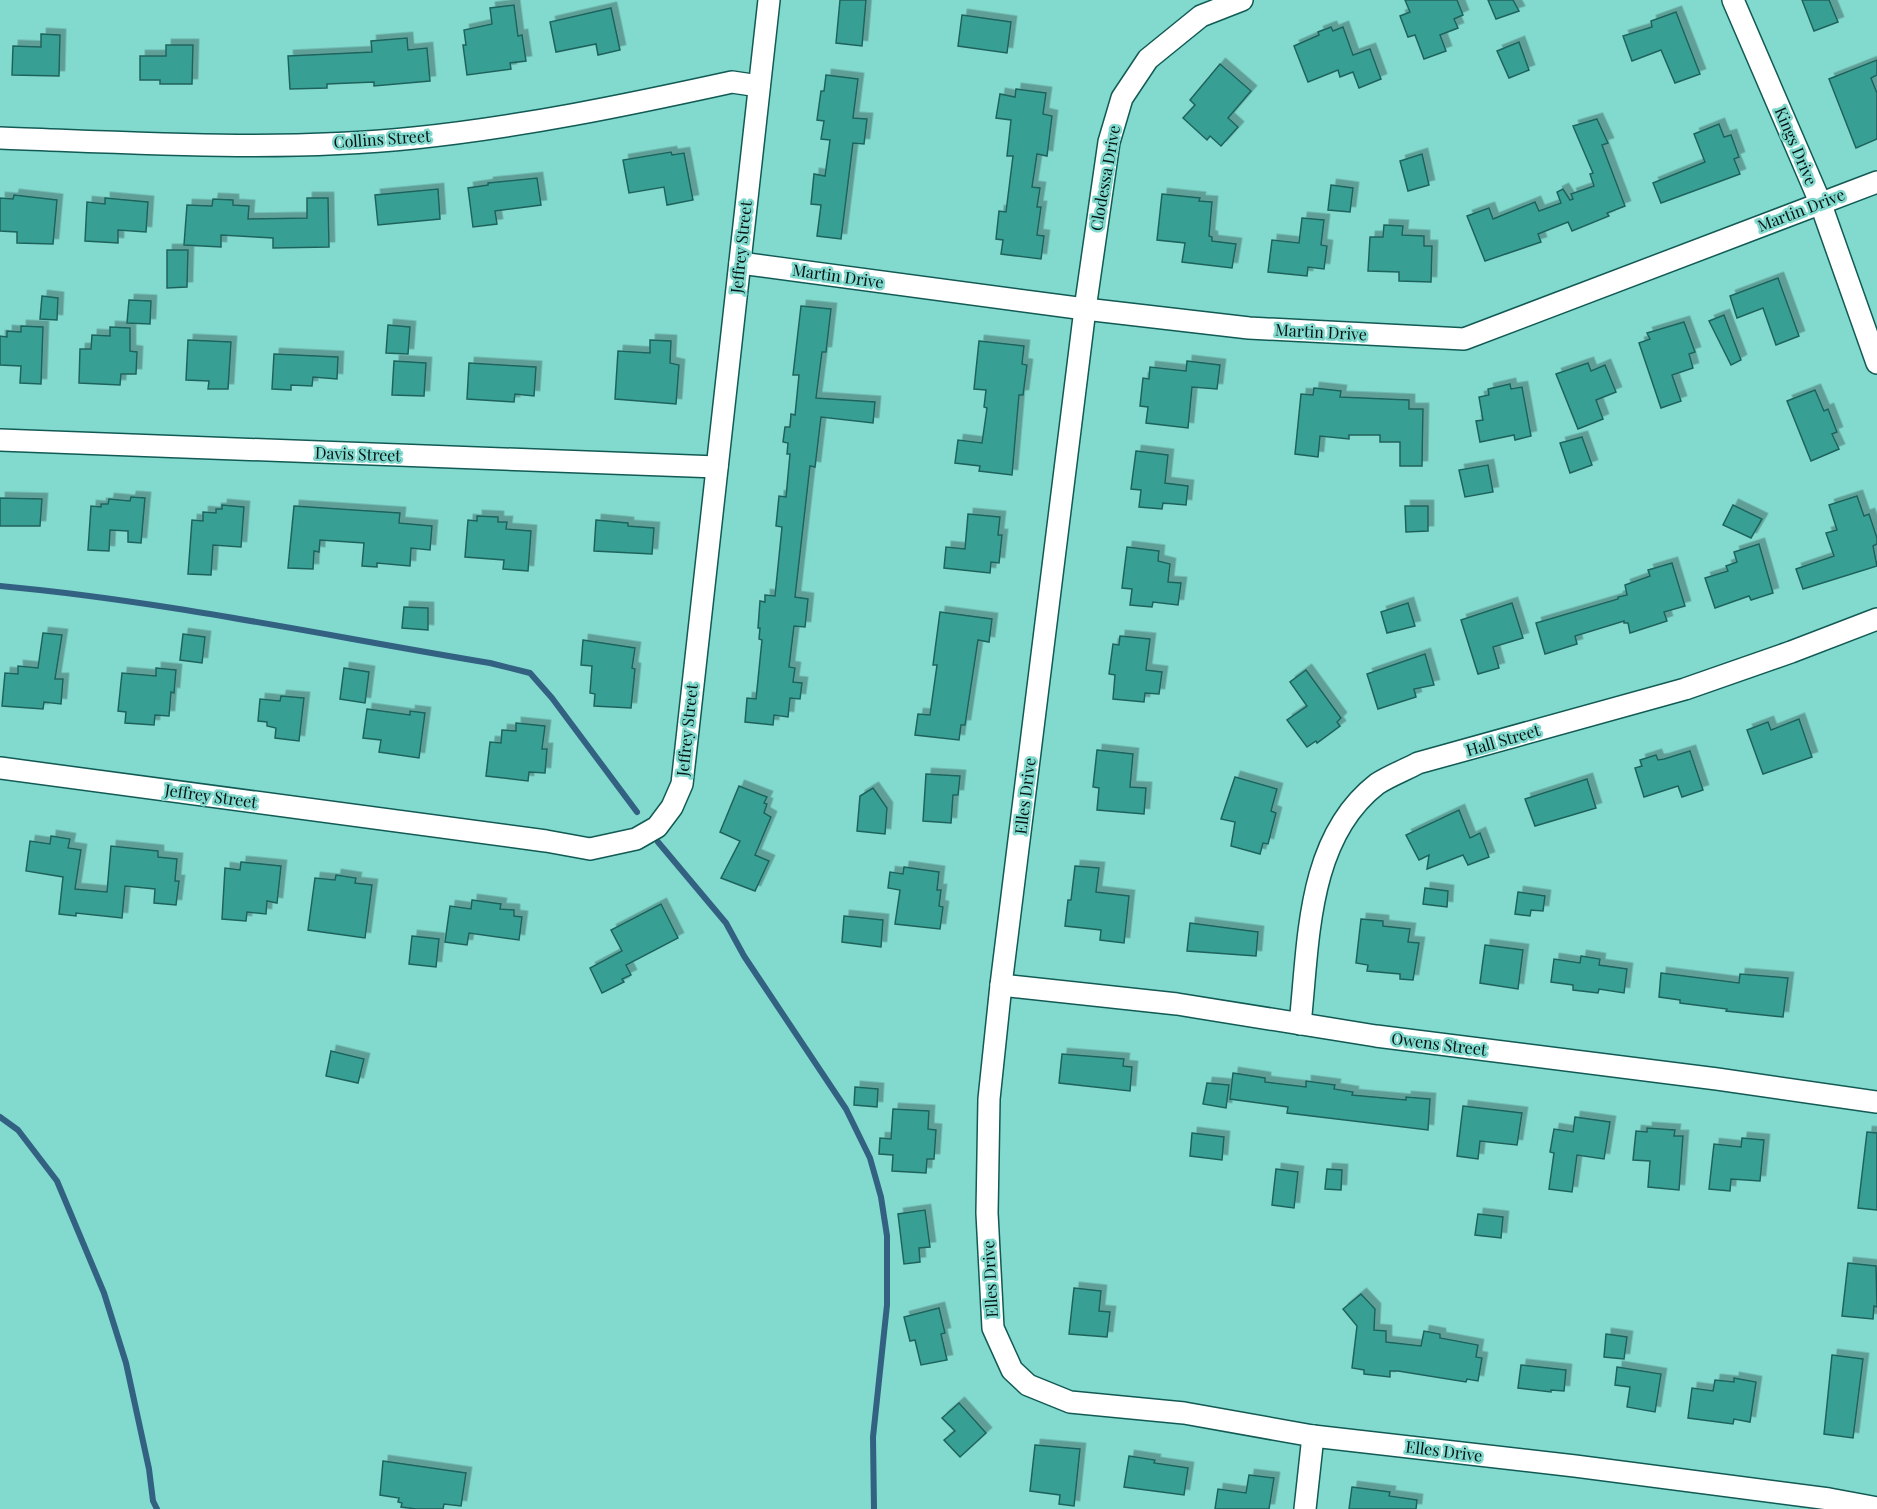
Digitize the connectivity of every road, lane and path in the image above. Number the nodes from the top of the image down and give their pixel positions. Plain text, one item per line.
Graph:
1 (769, 0) edge
2 (1242, 0) edge
3 (1733, 0) edge
4 (759, 86) junction
5 (0, 138) edge
6 (1877, 182) edge
7 (1820, 202) junction
8 (740, 263) junction
9 (1085, 309) junction
10 (1877, 363) edge
11 (0, 440) edge
12 (717, 467) junction
13 (1877, 619) edge
14 (0, 768) edge
15 (1001, 985) junction
16 (1299, 1024) junction
17 (1877, 1102) edge
18 (1313, 1436) junction
19 (1877, 1508) edge
20 (1305, 1509) edge

1 - 4 street, Jeffrey Street
2 - 9 street, Clodessa Drive
3 - 7 street, Kings Drive
4 - 5 street, Collins Street
4 - 8 street, Jeffrey Street
6 - 7 street, Martin Drive
7 - 9 street, Martin Drive
7 - 10 street, Kings Drive
8 - 9 street, Martin Drive
8 - 12 street, Jeffrey Street
9 - 15 street, Elles Drive
11 - 12 street, Davis Street
12 - 14 street, Jeffrey Street
13 - 16 street, Hall Street
15 - 16 street, Owens Street
15 - 18 street, Elles Drive
16 - 17 street, Owens Street
18 - 19 street, Elles Drive
18 - 20 street

